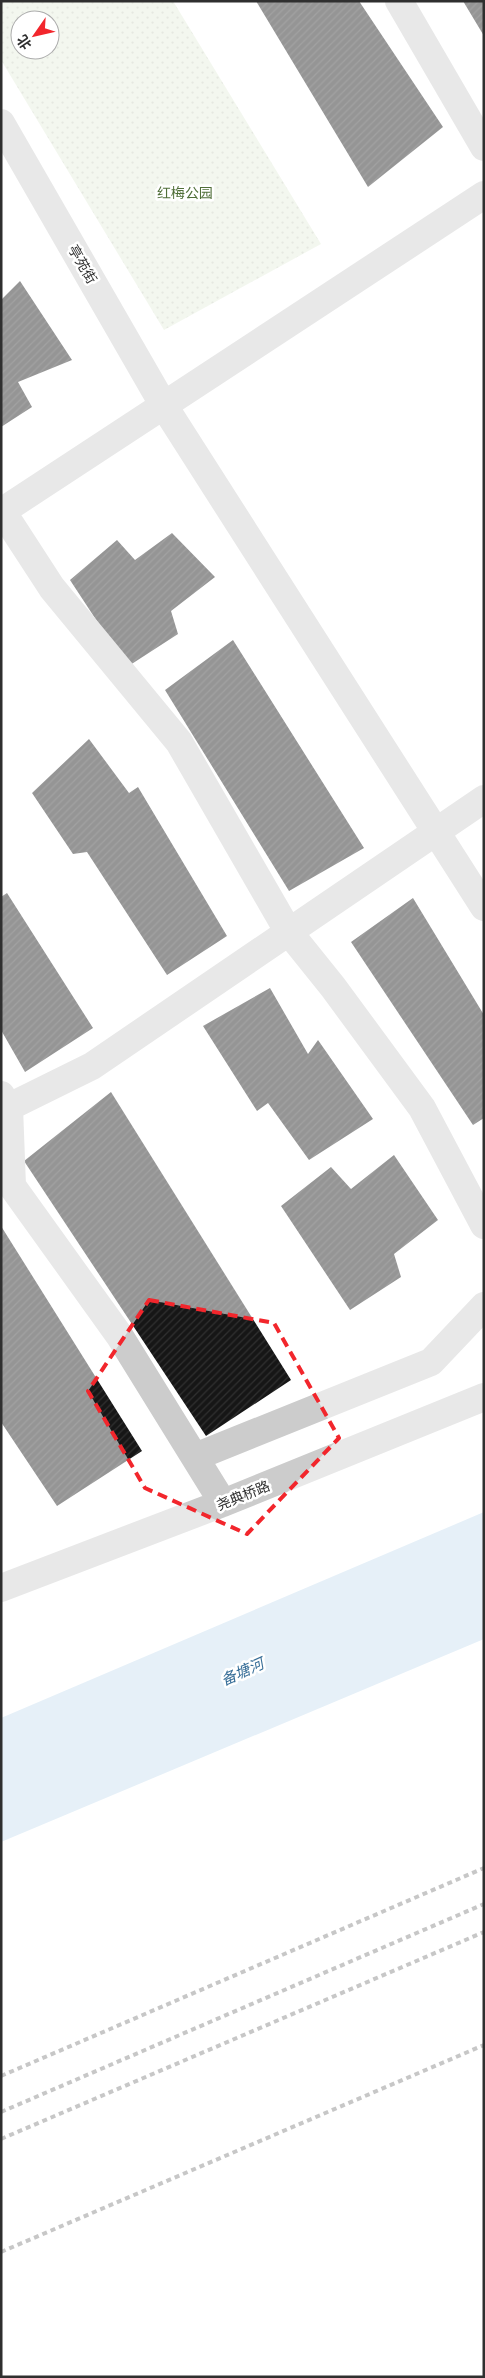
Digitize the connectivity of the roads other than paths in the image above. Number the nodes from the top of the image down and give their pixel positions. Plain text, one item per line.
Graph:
1 (399, 1) edge
2 (1, 123) edge
3 (484, 147) edge
4 (484, 196) edge
5 (164, 406) junction
6 (2, 512) edge
7 (484, 799) edge
8 (435, 831) junction
9 (484, 907) edge
10 (288, 931) junction
11 (5, 1101) edge
12 (484, 1225) edge
13 (484, 1306) edge
14 (484, 1397) edge
15 (195, 1457) junction
16 (223, 1503) junction
17 (1, 1588) edge

1 - 3 street
2 - 5 street, 亭苑街
4 - 5 street
5 - 6 street
5 - 8 street, 亭苑街
6 - 10 street
7 - 8 street
8 - 9 street, 亭苑街
8 - 10 street
10 - 11 street
10 - 12 street
11 - 15 street
13 - 15 street
14 - 16 street, 尧典桥路
15 - 16 street
16 - 17 street, 尧典桥路

